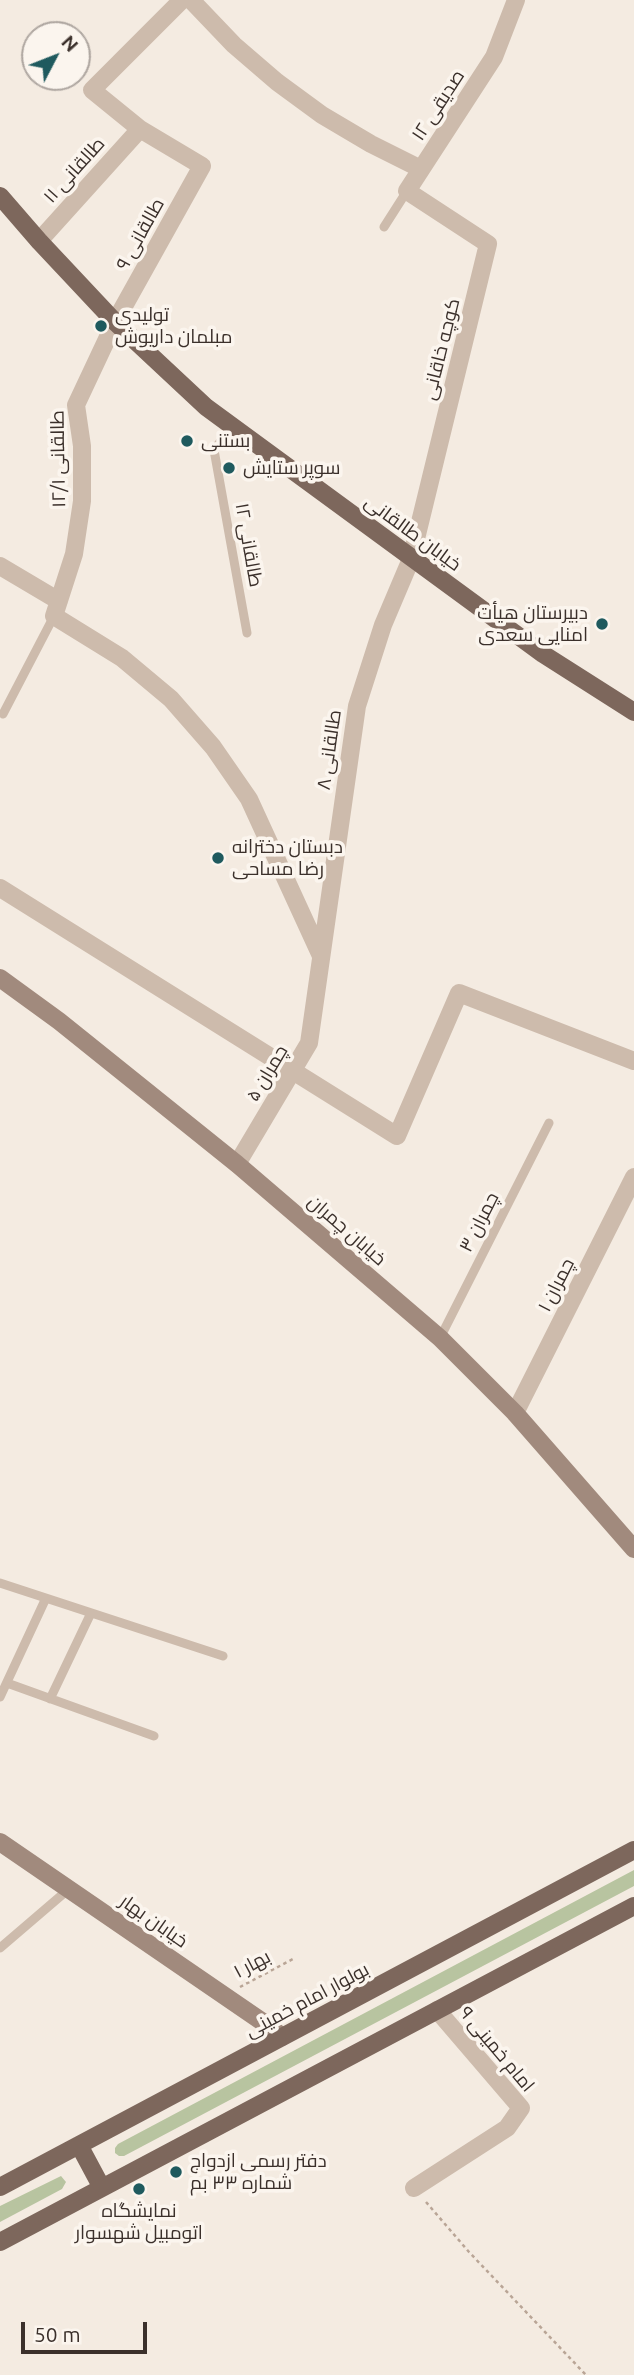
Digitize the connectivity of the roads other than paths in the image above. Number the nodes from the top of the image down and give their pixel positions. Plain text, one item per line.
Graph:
1 (182, 0) edge
2 (191, 0) edge
3 (516, 0) edge
4 (140, 128) junction
5 (421, 169) junction
6 (407, 191) junction
7 (3, 206) edge
8 (384, 227) dead end
9 (38, 241) junction
10 (115, 322) junction
11 (232, 426) junction
12 (411, 559) junction
13 (0, 566) edge
14 (56, 608) junction
15 (247, 634) dead end
16 (634, 712) edge
17 (3, 714) dead end
18 (0, 888) edge
19 (321, 956) junction
20 (0, 978) edge
21 (634, 1061) edge
22 (292, 1070) junction
23 (549, 1123) dead end
24 (237, 1164) junction
25 (632, 1185) edge
26 (440, 1338) junction
27 (514, 1413) junction
28 (634, 1549) edge
29 (0, 1583) edge
30 (46, 1598) junction
31 (90, 1613) junction
32 (223, 1656) dead end
33 (6, 1683) junction
34 (0, 1697) edge
35 (50, 1699) junction
36 (154, 1736) dead end
37 (0, 1842) edge
38 (634, 1850) edge
39 (70, 1888) junction
40 (634, 1906) edge
41 (0, 1948) edge
42 (437, 2010) junction
43 (282, 2037) junction
44 (79, 2145) junction
45 (0, 2186) edge
46 (102, 2188) junction
47 (415, 2188) road end
48 (0, 2242) edge

1 - 4 street
2 - 5 street
3 - 5 street, صدیقی ۱۲
4 - 9 street, طالقانی ۱۱
4 - 10 street, طالقانی ۹
5 - 6 street, صدیقی ۱۲
6 - 8 lane, صدیقی ۱۲
6 - 12 street, کوچه خاقانی
7 - 9 main road, خیابان طالقانی
9 - 10 main road, خیابان طالقانی
10 - 11 main road, خیابان طالقانی
10 - 14 street, طالقانی ۱۲/۱
11 - 12 main road, خیابان طالقانی
11 - 15 lane, طالقانی ۱۲
12 - 16 main road, خیابان طالقانی
12 - 19 street, طالقانی ۸
13 - 14 street
14 - 17 lane, طالقانی ۱۲/۱
14 - 19 street
18 - 22 street
19 - 22 street, چمران ۵
20 - 24 main road, خیابان چمران
21 - 22 street
22 - 24 street, چمران ۵
23 - 26 lane, چمران ۳
24 - 26 main road, خیابان چمران
25 - 27 street, چمران ۱
26 - 27 main road, خیابان چمران
27 - 28 main road, خیابان چمران
29 - 30 lane
30 - 31 lane
30 - 33 lane
31 - 32 lane
31 - 35 lane
33 - 34 lane
33 - 35 lane
35 - 36 lane
37 - 39 main road, خیابان بهار
38 - 43 main road, بولوار امام خمینی
39 - 41 lane
39 - 43 main road, خیابان بهار
40 - 42 main road
42 - 46 main road
42 - 47 street, امام خمینی ۹
43 - 44 main road, بولوار امام خمینی
44 - 45 main road, بولوار امام خمینی
44 - 46 main road
46 - 48 main road

